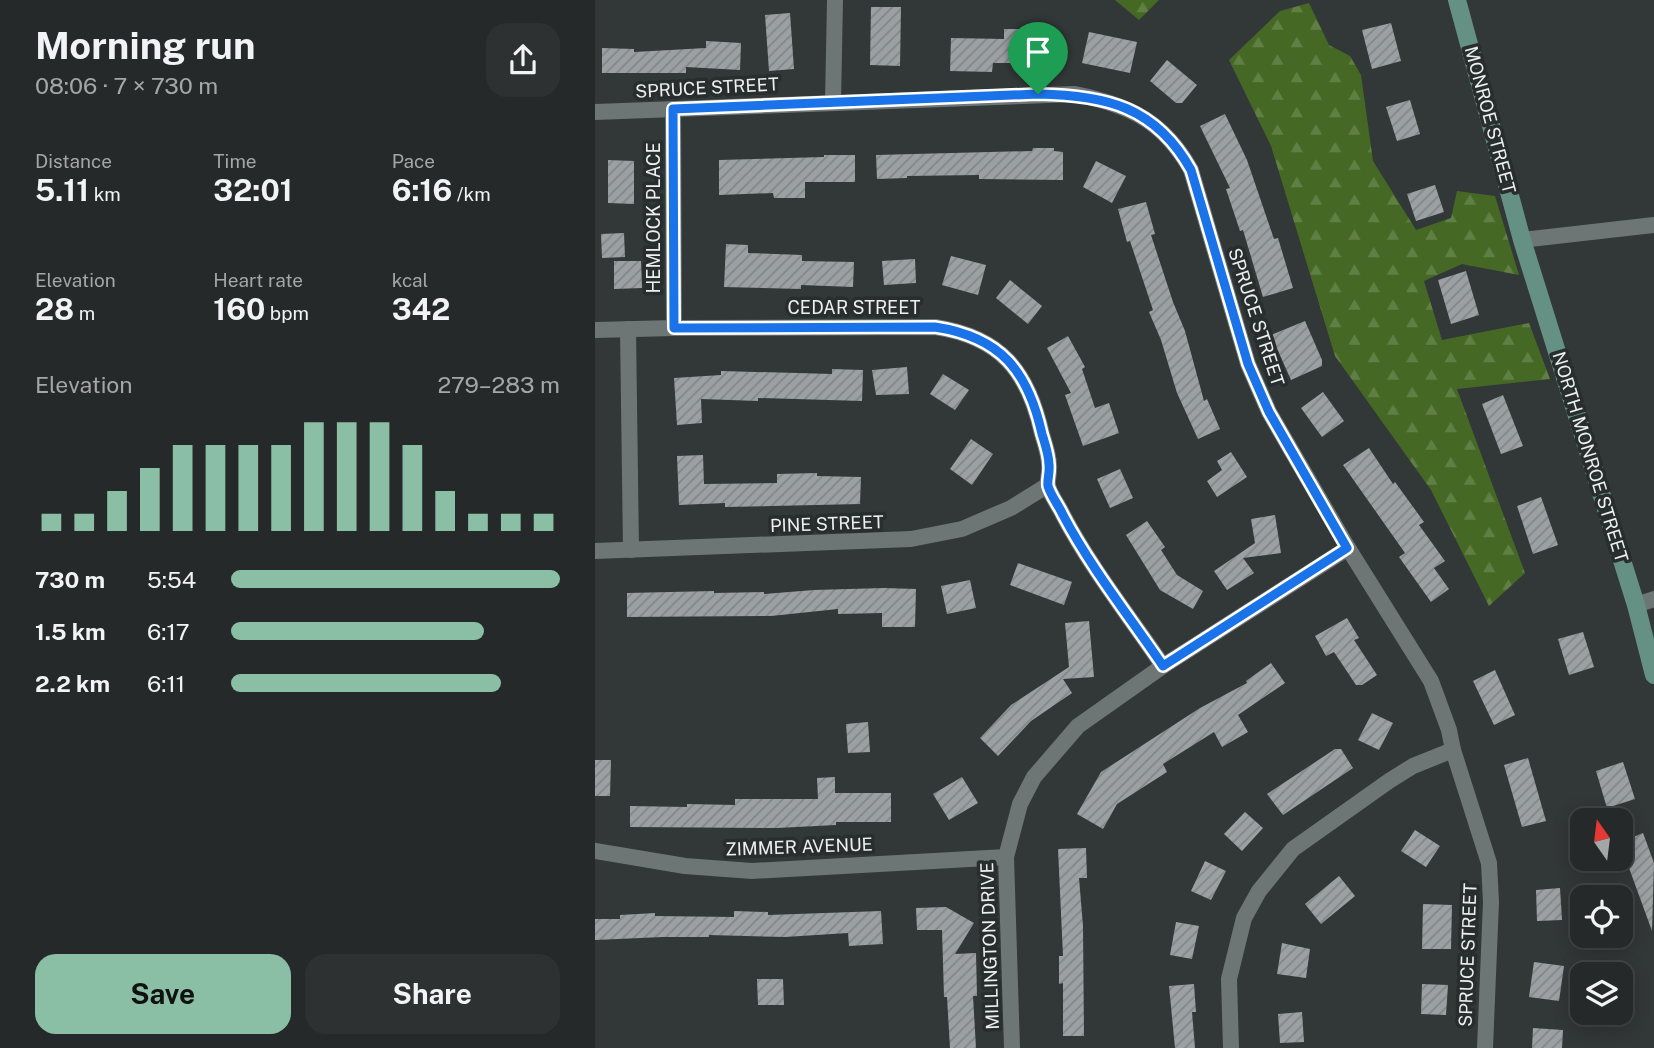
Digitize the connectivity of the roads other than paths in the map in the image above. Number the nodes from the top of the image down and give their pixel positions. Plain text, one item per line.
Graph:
1 (835, 0) edge
2 (1457, 0) edge
3 (833, 102) junction
4 (673, 109) junction
5 (595, 113) edge
6 (1654, 225) edge
7 (1522, 240) junction
8 (674, 328) junction
9 (628, 329) junction
10 (595, 330) edge
11 (1048, 485) junction
12 (1347, 548) junction
13 (631, 550) junction
14 (595, 551) edge
15 (1654, 599) edge
16 (1636, 605) junction
17 (1163, 666) junction
18 (1654, 675) edge
19 (1453, 750) junction
20 (595, 851) edge
21 (1006, 857) junction
22 (1012, 1048) edge
23 (1231, 1048) edge
24 (1485, 1048) edge

1 - 3 street
2 - 7 main road, MONROE STREET
3 - 4 street, SPRUCE STREET
3 - 12 street, SPRUCE STREET
4 - 5 street, SPRUCE STREET
4 - 8 street, HEMLOCK PLACE
6 - 7 street
7 - 16 main road, NORTH MONROE STREET
8 - 9 street, CEDAR STREET
8 - 11 street, CEDAR STREET
9 - 10 street, CEDAR STREET
9 - 13 street
11 - 13 street, PINE STREET
11 - 17 street, CEDAR STREET
12 - 17 street, MILLINGTON DRIVE
12 - 19 street, SPRUCE STREET
13 - 14 street, PINE STREET
15 - 16 street
16 - 18 main road, NORTH MONROE STREET
17 - 21 street, MILLINGTON DRIVE
19 - 23 street
19 - 24 street, SPRUCE STREET
20 - 21 street, ZIMMER AVENUE
21 - 22 street, MILLINGTON DRIVE

